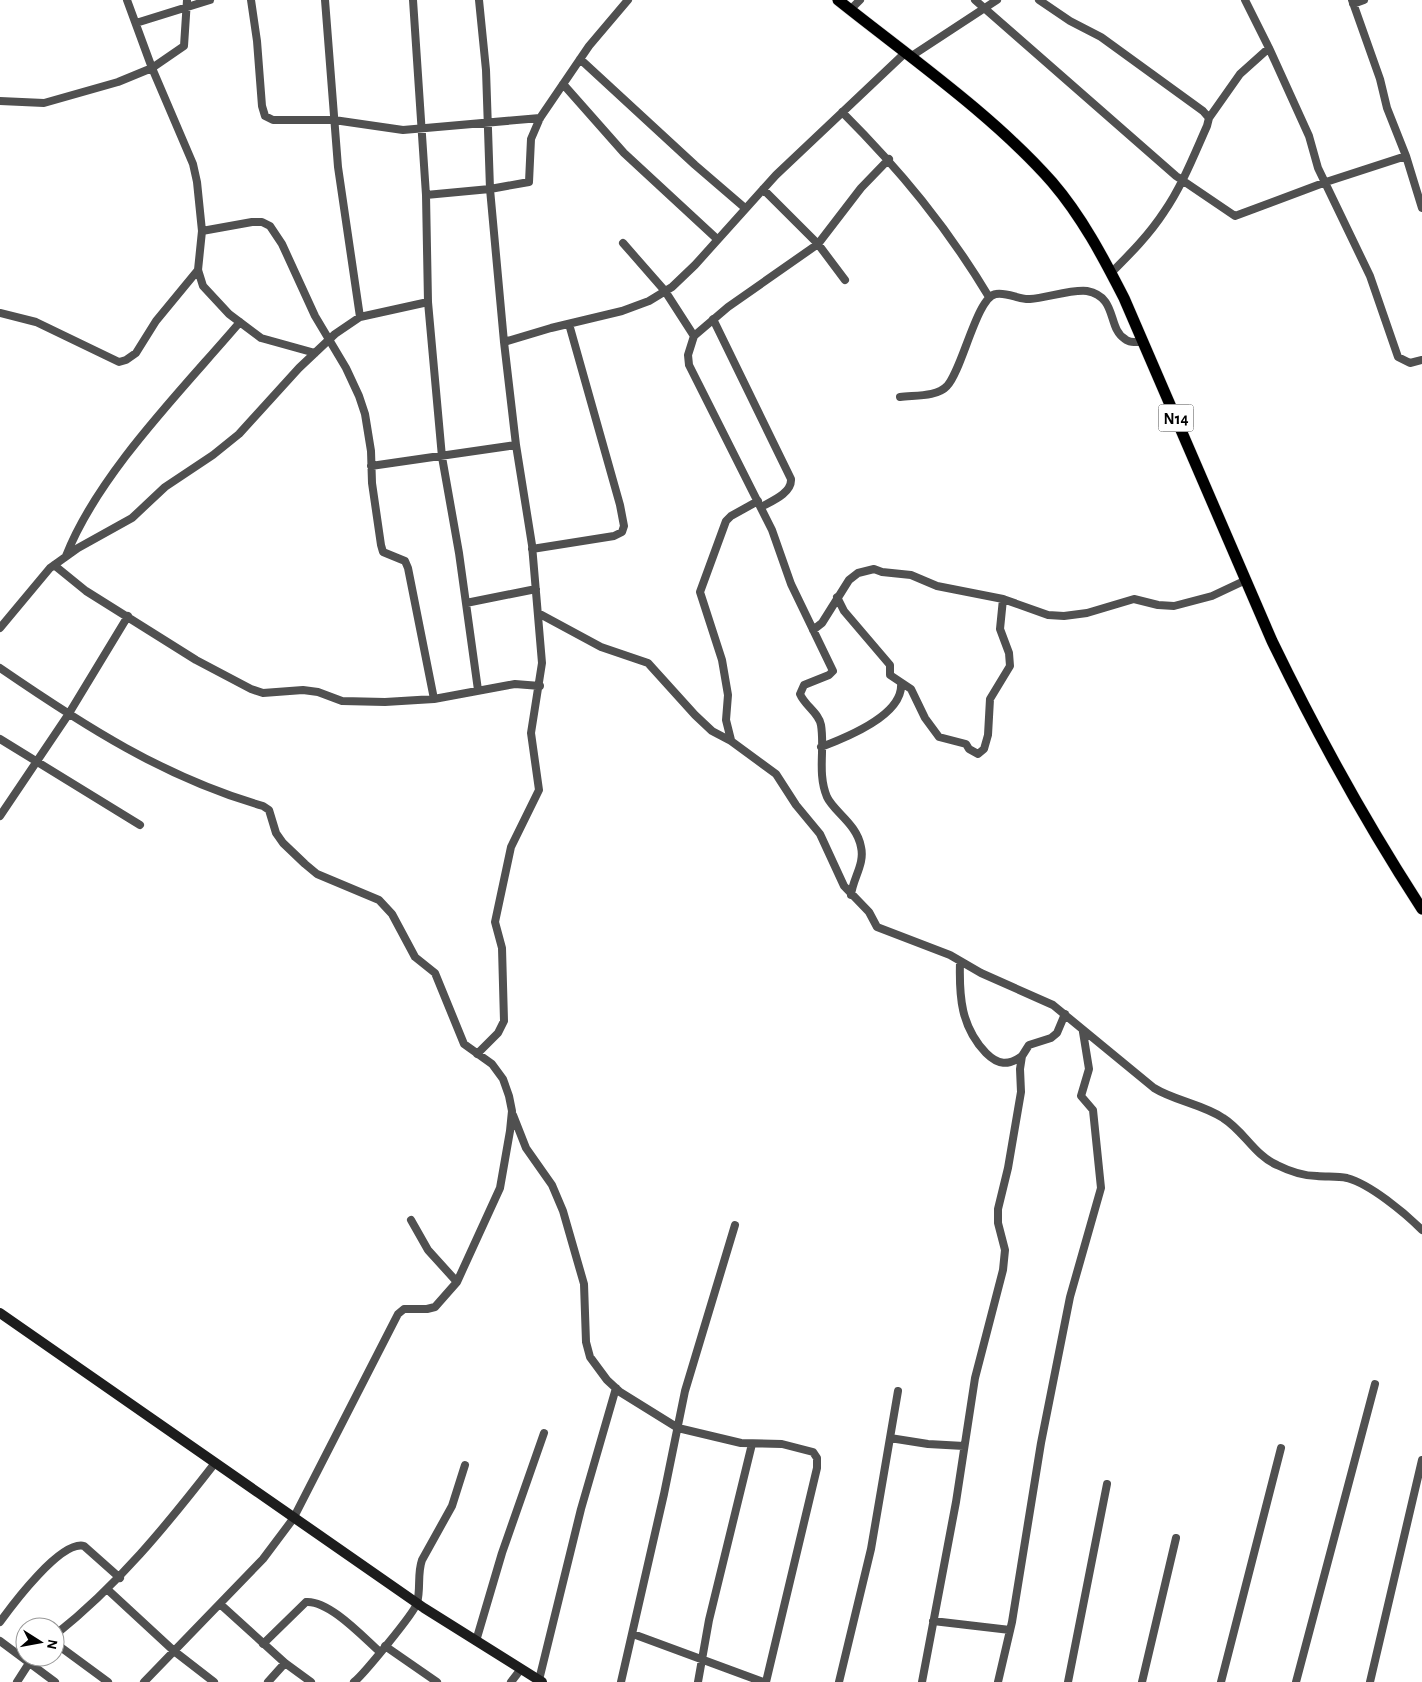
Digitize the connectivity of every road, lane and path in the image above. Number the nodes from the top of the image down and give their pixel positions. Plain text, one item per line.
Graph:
1 (127, 0) edge
2 (210, 0) edge
3 (251, 0) edge
4 (325, 0) edge
5 (413, 0) edge
6 (479, 0) edge
7 (628, 0) edge
8 (838, 0) edge
9 (860, 0) edge
10 (975, 0) edge
11 (997, 0) edge
12 (1039, 0) edge
13 (1244, 0) edge
14 (1364, 0) edge
15 (1352, 2) edge
16 (188, 4) edge
17 (985, 8) junction
18 (850, 10) junction
19 (136, 23) junction
20 (1269, 48) junction
21 (907, 55) junction
22 (580, 59) junction
23 (152, 68) junction
24 (563, 84) junction
25 (0, 101) edge
26 (842, 112) junction
27 (540, 118) junction
28 (1209, 118) junction
29 (334, 120) junction
30 (488, 122) junction
31 (422, 128) junction
32 (1406, 156) junction
33 (888, 159) junction
34 (1183, 180) junction
35 (1326, 182) junction
36 (490, 189) junction
37 (763, 189) junction
38 (426, 195) junction
39 (745, 208) junction
40 (1422, 208) edge
41 (202, 231) junction
42 (716, 239) junction
43 (623, 243) dead end
44 (818, 244) junction
45 (198, 270) junction
46 (1111, 274) junction
47 (845, 280) dead end
48 (665, 291) junction
49 (989, 297) junction
50 (428, 302) junction
51 (0, 312) edge
52 (360, 317) junction
53 (713, 319) junction
54 (240, 322) junction
55 (569, 324) junction
56 (694, 336) junction
57 (330, 339) junction
58 (504, 342) junction
59 (1143, 342) junction
60 (315, 353) junction
61 (1422, 360) edge
62 (900, 397) dead end
63 (516, 446) junction
64 (442, 456) junction
65 (371, 466) junction
66 (760, 504) junction
67 (532, 548) junction
68 (66, 557) junction
69 (54, 565) junction
70 (1246, 580) junction
71 (536, 589) junction
72 (837, 597) junction
73 (1002, 599) junction
74 (466, 603) junction
75 (538, 613) junction
76 (128, 616) junction
77 (0, 628) edge
78 (813, 630) junction
79 (0, 668) edge
80 (901, 683) junction
81 (540, 686) junction
82 (478, 690) junction
83 (434, 699) junction
84 (68, 715) junction
85 (0, 739) edge
86 (731, 741) junction
87 (821, 747) junction
88 (36, 761) junction
89 (0, 816) edge
90 (140, 825) dead end
91 (851, 894) junction
92 (1422, 909) edge
93 (960, 962) junction
94 (1065, 1014) junction
95 (1083, 1032) junction
96 (477, 1054) junction
97 (1022, 1056) junction
98 (512, 1111) junction
99 (411, 1220) dead end
100 (734, 1225) dead end
101 (1422, 1230) edge
102 (457, 1282) junction
103 (0, 1313) edge
104 (1375, 1384) dead end
105 (616, 1388) junction
106 (898, 1391) dead end
107 (678, 1428) junction
108 (544, 1433) dead end
109 (890, 1438) junction
110 (752, 1444) junction
111 (964, 1446) junction
112 (1281, 1448) dead end
113 (1422, 1460) edge
114 (215, 1463) junction
115 (465, 1465) dead end
116 (1107, 1484) dead end
117 (293, 1519) junction
118 (1176, 1538) dead end
119 (120, 1578) junction
120 (108, 1590) junction
121 (220, 1604) junction
122 (417, 1604) junction
123 (933, 1621) junction
124 (0, 1622) edge
125 (65, 1627) edge
126 (1010, 1630) junction
127 (633, 1634) junction
128 (0, 1641) edge
129 (476, 1641) junction
130 (263, 1644) junction
131 (383, 1649) junction
132 (15, 1650) edge
133 (65, 1651) edge
134 (174, 1651) junction
135 (702, 1660) junction
136 (285, 1663) junction
137 (27, 1667) edge
138 (39, 1667) edge
139 (521, 1669) junction
140 (541, 1681) edge
141 (17, 1682) edge
142 (55, 1682) edge
143 (108, 1682) edge
144 (144, 1682) edge
145 (214, 1682) edge
146 (268, 1682) edge
147 (311, 1682) edge
148 (354, 1682) edge
149 (437, 1682) edge
150 (510, 1682) edge
151 (621, 1682) edge
152 (698, 1682) edge
153 (765, 1682) edge
154 (839, 1682) edge
155 (922, 1682) edge
156 (998, 1682) edge
157 (1068, 1682) edge
158 (1142, 1682) edge
159 (1221, 1682) edge
160 (1296, 1682) edge
161 (1370, 1682) edge

1 - 19 street
2 - 16 street
3 - 29 street
4 - 29 street
5 - 31 street
6 - 30 street
7 - 22 street
8 - 18 main road, N14
9 - 18 street
10 - 17 street
11 - 17 street
12 - 28 street
13 - 20 street
14 - 15 street
15 - 32 street
16 - 19 street
16 - 23 street
17 - 21 street
17 - 34 street
18 - 21 main road, N14
19 - 23 street
20 - 28 street
20 - 35 street
21 - 26 street
21 - 46 main road, N14
22 - 24 street
22 - 39 street
23 - 25 street
23 - 41 street
24 - 27 street
24 - 42 street
26 - 33 street
26 - 37 street
27 - 30 street
27 - 36 street
28 - 34 street
29 - 31 street
29 - 52 street
30 - 31 street
30 - 36 street
31 - 38 street
32 - 35 street
32 - 40 street
33 - 44 street
33 - 49 street
34 - 35 street
34 - 46 street
35 - 61 street
36 - 38 street
36 - 58 street
37 - 39 street
37 - 44 street
38 - 50 street
39 - 42 street
41 - 45 street
41 - 57 street
42 - 48 street
43 - 48 street
44 - 47 street
44 - 53 street
45 - 51 street
45 - 54 street
46 - 59 main road, N14
48 - 55 street
48 - 56 street
49 - 59 street
49 - 62 street
50 - 52 street
50 - 64 street
52 - 57 street
53 - 56 street
53 - 66 street
54 - 60 street
54 - 68 street
55 - 58 street
55 - 67 street
56 - 66 street
57 - 60 street
57 - 65 street
58 - 63 street
59 - 70 main road, N14
60 - 68 street
63 - 64 street
63 - 67 street
64 - 65 street
64 - 74 street
65 - 83 street
66 - 78 street
66 - 86 street
67 - 71 street
68 - 69 street
69 - 76 street
69 - 77 street
70 - 73 street
70 - 92 main road, N14
71 - 74 street
71 - 75 street
72 - 73 street
72 - 78 street
72 - 80 street
73 - 80 street
74 - 82 street
75 - 81 street
75 - 86 street
76 - 83 street
76 - 84 street
78 - 87 street
79 - 84 street
80 - 87 street
81 - 82 street
81 - 96 street
82 - 83 street
84 - 88 street
84 - 96 street
85 - 88 street
86 - 91 street
87 - 91 street
88 - 89 street
88 - 90 street
91 - 93 street
93 - 94 street
93 - 97 street
94 - 95 street
94 - 97 street
95 - 101 street
95 - 126 street
96 - 98 street
97 - 111 street
98 - 102 street
98 - 105 street
99 - 102 street
100 - 107 street
102 - 117 street
103 - 114 main road
104 - 160 street
105 - 107 street
105 - 140 street
106 - 109 street
107 - 110 street
107 - 127 street
108 - 129 street
109 - 111 street
109 - 154 street
110 - 135 street
110 - 153 street
111 - 123 street
112 - 159 street
113 - 161 street
114 - 117 main road
114 - 119 street
115 - 122 street
116 - 157 street
117 - 121 street
117 - 122 main road
118 - 158 street
119 - 120 street
119 - 124 street
120 - 125 street
120 - 134 street
121 - 130 street
121 - 134 street
122 - 129 main road
122 - 131 street
123 - 126 street
123 - 155 street
126 - 156 street
127 - 135 street
127 - 151 street
128 - 132 street
129 - 139 main road
130 - 131 street
130 - 136 street
131 - 148 street
131 - 149 street
133 - 143 street
134 - 144 street
134 - 145 street
135 - 152 street
135 - 153 street
136 - 146 street
136 - 147 street
137 - 141 street
138 - 142 street
139 - 140 main road
139 - 150 street

